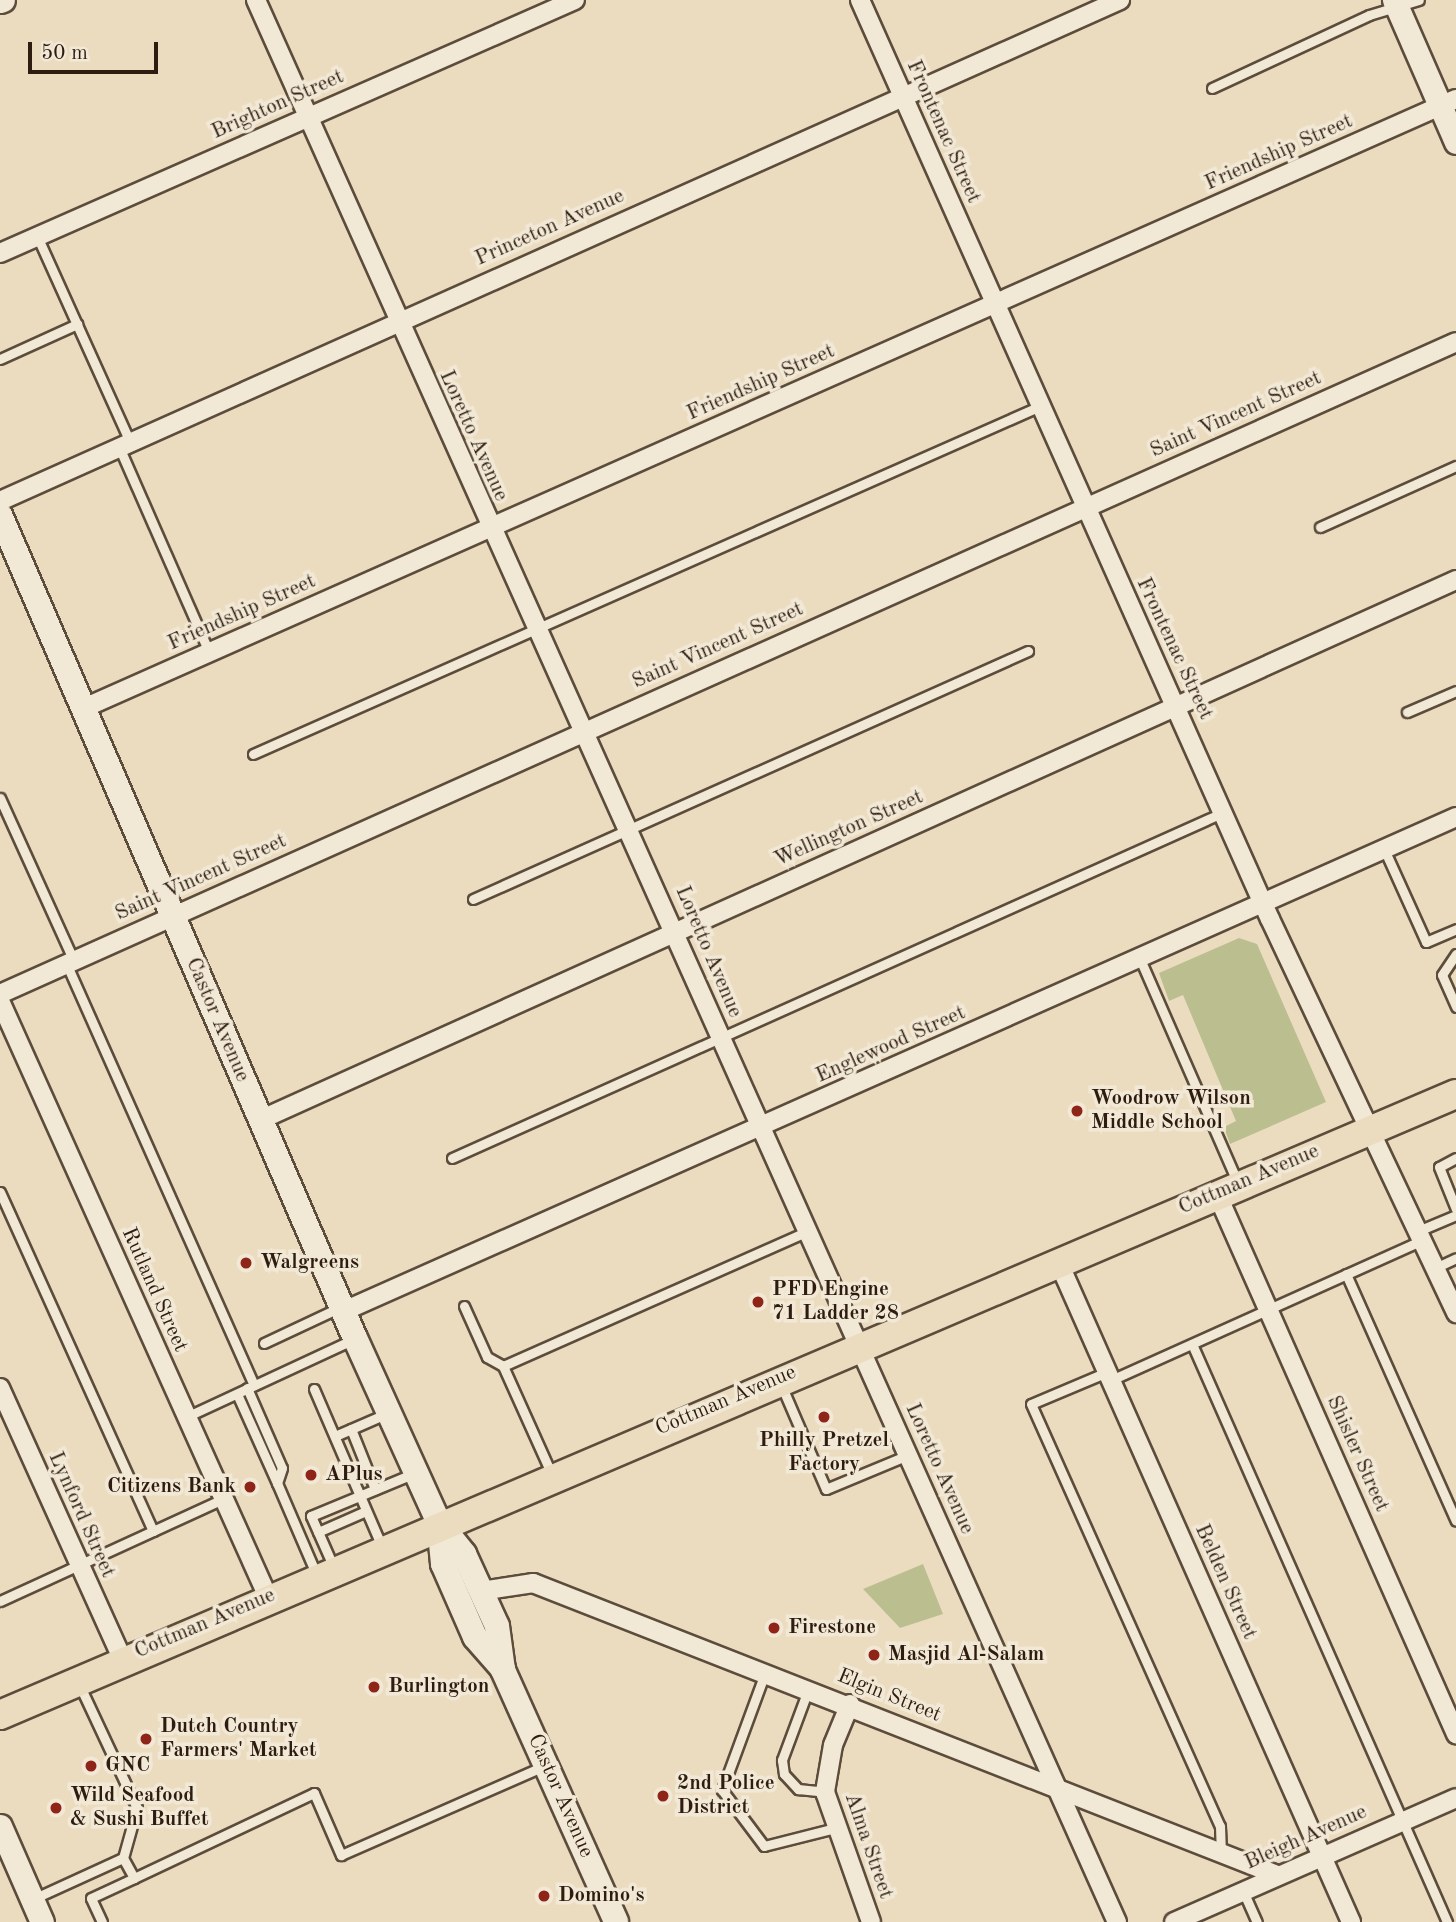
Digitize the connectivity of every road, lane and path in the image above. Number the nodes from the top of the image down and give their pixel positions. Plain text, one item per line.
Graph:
1 (256, 0) edge
2 (575, 0) edge
3 (860, 0) edge
4 (1120, 0) edge
5 (1419, 0) edge
6 (1396, 5) edge
7 (1212, 88) dead end
8 (904, 99) junction
9 (1448, 103) edge
10 (306, 118) junction
11 (1456, 142) edge
12 (37, 236) junction
13 (0, 253) edge
14 (995, 304) junction
15 (397, 320) junction
16 (77, 324) junction
17 (1456, 342) edge
18 (0, 359) edge
19 (1040, 406) junction
20 (125, 444) junction
21 (1456, 466) edge
22 (0, 501) edge
23 (1084, 507) junction
24 (0, 515) edge
25 (1320, 527) dead end
26 (489, 528) junction
27 (1456, 580) edge
28 (538, 631) junction
29 (1028, 651) dead end
30 (209, 652) junction
31 (1456, 691) edge
32 (84, 708) junction
33 (1175, 708) junction
34 (1407, 712) dead end
35 (585, 731) junction
36 (253, 754) dead end
37 (0, 798) edge
38 (1224, 812) junction
39 (1456, 817) edge
40 (629, 829) junction
41 (1384, 849) junction
42 (473, 899) dead end
43 (1264, 905) junction
44 (173, 915) junction
45 (1456, 929) edge
46 (675, 932) junction
47 (1456, 954) edge
48 (1140, 959) junction
49 (70, 961) junction
50 (0, 994) edge
51 (0, 1001) edge
52 (1456, 1007) edge
53 (719, 1037) junction
54 (1456, 1094) edge
55 (260, 1120) junction
56 (761, 1129) junction
57 (1370, 1129) junction
58 (452, 1158) dead end
59 (1456, 1158) edge
60 (1228, 1189) junction
61 (0, 1192) edge
62 (1456, 1209) edge
63 (1456, 1215) edge
64 (807, 1231) junction
65 (1420, 1235) junction
66 (1456, 1258) edge
67 (1058, 1261) junction
68 (1435, 1268) junction
69 (1346, 1275) junction
70 (464, 1306) dead end
71 (343, 1309) junction
72 (1268, 1309) junction
73 (1456, 1313) edge
74 (355, 1338) junction
75 (264, 1343) dead end
76 (858, 1345) junction
77 (1192, 1345) junction
78 (503, 1367) junction
79 (1109, 1376) junction
80 (779, 1379) junction
81 (251, 1387) junction
82 (0, 1388) edge
83 (314, 1389) dead end
84 (237, 1394) junction
85 (389, 1413) junction
86 (186, 1417) junction
87 (351, 1429) junction
88 (335, 1436) junction
89 (908, 1455) junction
90 (416, 1472) junction
91 (552, 1475) junction
92 (277, 1483) junction
93 (375, 1489) junction
94 (360, 1495) junction
95 (223, 1499) junction
96 (366, 1511) junction
97 (1456, 1521) edge
98 (439, 1522) junction
99 (153, 1531) junction
100 (318, 1532) junction
101 (382, 1547) junction
102 (78, 1565) junction
103 (325, 1572) junction
104 (481, 1591) junction
105 (1, 1596) edge
106 (268, 1597) junction
107 (122, 1660) junction
108 (503, 1670) junction
109 (766, 1672) junction
110 (77, 1679) junction
111 (808, 1688) junction
112 (850, 1704) junction
113 (0, 1715) edge
114 (1456, 1734) edge
115 (546, 1765) junction
116 (1058, 1788) junction
117 (825, 1792) junction
118 (1456, 1798) edge
119 (1401, 1822) junction
120 (0, 1826) edge
121 (835, 1828) junction
122 (1221, 1853) junction
123 (1321, 1855) junction
124 (123, 1858) junction
125 (1277, 1875) junction
126 (134, 1878) junction
127 (1243, 1891) junction
128 (32, 1899) junction
129 (42, 1922) edge
130 (102, 1922) edge
131 (616, 1922) edge
132 (872, 1922) edge
133 (1117, 1922) edge
134 (1174, 1922) edge
135 (1257, 1922) edge
136 (1351, 1922) edge
137 (1447, 1922) edge

1 - 10 street, Loretto Avenue
2 - 10 street, Brighton Street
3 - 8 street, Frontenac Street
4 - 8 street, Princeton Avenue
5 - 6 lane
6 - 7 lane
6 - 9 street
8 - 14 street, Frontenac Street
8 - 15 street, Princeton Avenue
9 - 11 street
9 - 14 street, Friendship Street
10 - 12 street, Brighton Street
10 - 15 street, Loretto Avenue
12 - 13 street, Brighton Street
12 - 16 lane
14 - 19 street, Frontenac Street
14 - 26 street, Friendship Street
15 - 20 street, Princeton Avenue
15 - 26 street, Loretto Avenue
16 - 18 lane
16 - 20 lane
17 - 23 street, Saint Vincent Street
19 - 23 street, Frontenac Street
19 - 28 lane
20 - 22 street, Princeton Avenue
20 - 30 lane
21 - 25 lane
23 - 33 street, Frontenac Street
23 - 35 street, Saint Vincent Street
24 - 32 main road, Castor Avenue
26 - 28 street, Loretto Avenue
26 - 30 street, Friendship Street
27 - 33 street, Wellington Street
28 - 35 street, Loretto Avenue
28 - 36 lane
29 - 40 lane
30 - 32 street, Friendship Street
31 - 34 lane
32 - 44 main road, Castor Avenue
33 - 38 street, Frontenac Street
33 - 46 street, Wellington Street
35 - 40 street, Loretto Avenue
35 - 44 street, Saint Vincent Street
37 - 49 lane
38 - 43 street, Frontenac Street
38 - 53 lane
39 - 41 street, Englewood Street
40 - 42 lane
40 - 46 street, Loretto Avenue
41 - 43 street, Englewood Street
41 - 45 lane
43 - 48 street, Englewood Street
43 - 57 street, Frontenac Street
44 - 49 street, Saint Vincent Street
44 - 55 main road, Castor Avenue
46 - 53 street, Loretto Avenue
46 - 55 street, Wellington Street
47 - 52 lane
48 - 56 street, Englewood Street
48 - 60 lane
49 - 50 street, Saint Vincent Street
49 - 81 lane
51 - 86 street, Rutland Street
53 - 56 street, Loretto Avenue
53 - 58 lane
54 - 57 main road, Cottman Avenue
55 - 71 main road, Castor Avenue
56 - 64 street, Loretto Avenue
56 - 71 street, Englewood Street
57 - 60 main road, Cottman Avenue
57 - 65 street, Frontenac Street
59 - 62 lane
60 - 67 main road, Cottman Avenue
60 - 72 street, Shisler Street
61 - 99 lane
63 - 65 lane
64 - 76 street, Loretto Avenue
64 - 78 lane
65 - 68 street, Frontenac Street
65 - 69 lane
66 - 68 lane
67 - 76 main road, Cottman Avenue
67 - 79 street, Belden Street
68 - 73 street, Frontenac Street
69 - 72 lane
69 - 97 lane
70 - 78 lane
71 - 74 main road, Castor Avenue
71 - 75 lane
72 - 77 lane
72 - 114 street, Shisler Street
74 - 81 lane
74 - 85 main road, Castor Avenue
76 - 80 main road, Cottman Avenue
76 - 89 street, Loretto Avenue
77 - 79 lane
77 - 119 lane
78 - 91 lane
79 - 122 lane
79 - 123 street, Belden Street
80 - 89 lane
80 - 91 main road, Cottman Avenue
81 - 84 lane
81 - 92 lane
82 - 102 street, Lynford Street
83 - 88 lane
84 - 86 lane
84 - 92 lane
85 - 87 lane
85 - 90 main road, Castor Avenue
86 - 95 street, Rutland Street
87 - 88 lane
87 - 93 lane
88 - 94 lane
89 - 116 street, Loretto Avenue
90 - 93 lane
90 - 98 main road, Castor Avenue
91 - 98 main road, Cottman Avenue
92 - 103 lane
93 - 94 lane
94 - 96 lane
94 - 100 lane
95 - 99 lane
95 - 106 street, Rutland Street
96 - 100 lane
96 - 101 lane
98 - 101 main road, Cottman Avenue
98 - 104 main road, Castor Avenue
98 - 108 main road, Castor Avenue
99 - 102 lane
100 - 103 lane
101 - 103 main road, Cottman Avenue
102 - 105 lane
102 - 107 street, Lynford Street
103 - 106 main road, Cottman Avenue
104 - 108 main road, Castor Avenue
104 - 109 street, Elgin Street
106 - 107 main road, Cottman Avenue
107 - 110 main road, Cottman Avenue
108 - 115 main road, Castor Avenue
109 - 111 street, Elgin Street
109 - 121 lane
110 - 113 main road, Cottman Avenue
110 - 124 lane
111 - 112 street, Elgin Street
111 - 117 lane
112 - 116 street, Elgin Street
112 - 117 street, Alma Street
115 - 126 lane
115 - 131 main road, Castor Avenue
116 - 122 street, Elgin Street
116 - 133 street, Loretto Avenue
117 - 121 street, Alma Street
118 - 119 street, Bleigh Avenue
119 - 123 street, Bleigh Avenue
119 - 137 lane
120 - 128 street
121 - 132 street, Alma Street
122 - 125 street, Elgin Street
123 - 125 street, Bleigh Avenue
123 - 136 street, Belden Street
124 - 126 lane
124 - 128 lane
125 - 127 street, Bleigh Avenue
126 - 130 lane
127 - 134 street, Bleigh Avenue
127 - 135 lane
128 - 129 street

